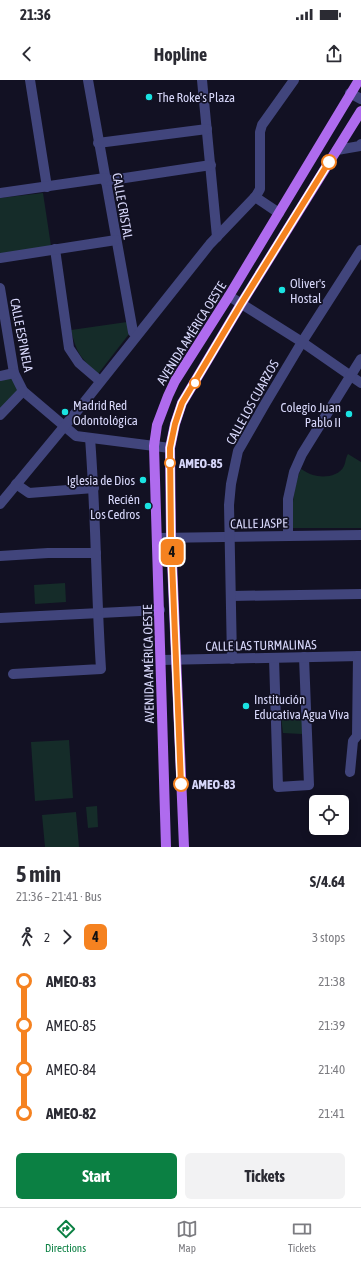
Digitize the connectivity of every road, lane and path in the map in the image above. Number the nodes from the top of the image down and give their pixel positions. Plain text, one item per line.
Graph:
1 (30, 80) edge
2 (88, 80) edge
3 (202, 80) edge
4 (294, 80) edge
5 (359, 80) edge
6 (350, 93) junction
7 (361, 99) edge
8 (361, 110) edge
9 (207, 129) junction
10 (98, 143) junction
11 (361, 144) edge
12 (337, 150) junction
13 (210, 165) junction
14 (105, 179) junction
15 (47, 187) junction
16 (0, 193) edge
17 (255, 197) junction
18 (279, 213) junction
19 (217, 237) junction
20 (116, 240) junction
21 (55, 250) junction
22 (361, 250) edge
23 (0, 258) edge
24 (0, 288) edge
25 (230, 296) junction
26 (241, 304) junction
27 (3, 320) edge
28 (137, 335) junction
29 (302, 342) junction
30 (361, 359) edge
31 (14, 373) junction
32 (0, 376) edge
33 (351, 376) junction
34 (100, 381) junction
35 (361, 382) edge
36 (23, 391) junction
37 (0, 415) edge
38 (64, 426) junction
39 (90, 438) junction
40 (154, 446) junction
41 (170, 448) junction
42 (16, 484) junction
43 (94, 488) junction
44 (0, 504) edge
45 (361, 535) edge
46 (229, 536) junction
47 (288, 536) junction
48 (171, 537) junction
49 (158, 538) junction
50 (96, 553) junction
51 (0, 556) edge
52 (361, 594) edge
53 (231, 596) junction
54 (160, 610) junction
55 (98, 613) junction
56 (0, 618) edge
57 (360, 656) edge
58 (304, 657) junction
59 (274, 658) junction
60 (232, 659) junction
61 (161, 660) junction
62 (176, 660) junction
63 (13, 674) dead end
64 (350, 772) dead end
65 (166, 847) edge
66 (184, 847) edge

1 - 15 street
2 - 10 street, CALLE CRISTAL
3 - 9 street
4 - 17 street
5 - 6 main road, AVENIDA AMÉRICA OESTE
6 - 7 street
6 - 18 main road, AVENIDA AMÉRICA OESTE
8 - 12 main road, AVENIDA AMÉRICA OESTE
9 - 10 street
9 - 13 street
10 - 14 street, CALLE CRISTAL
11 - 12 street
12 - 26 main road, AVENIDA AMÉRICA OESTE
13 - 14 street
13 - 19 street
14 - 15 street
14 - 20 street, CALLE CRISTAL
15 - 16 street
17 - 18 street
17 - 19 street
18 - 25 main road, AVENIDA AMÉRICA OESTE
19 - 28 street
20 - 21 street
20 - 28 street, CALLE CRISTAL
21 - 23 street
21 - 34 street
22 - 29 street, CALLE LOS CUARZOS
24 - 27 street, CALLE ESPINELA
25 - 26 street
25 - 40 main road, AVENIDA AMÉRICA OESTE
26 - 29 street
26 - 41 main road, AVENIDA AMÉRICA OESTE
27 - 31 street, CALLE ESPINELA
28 - 34 street
29 - 33 street
29 - 46 street, CALLE LOS CUARZOS
30 - 33 street
31 - 32 street
31 - 36 street, CALLE ESPINELA
33 - 35 street
33 - 47 street
34 - 38 street
36 - 37 street
36 - 38 street, CALLE ESPINELA
38 - 39 street, CALLE ESPINELA
38 - 42 street
39 - 40 street, CALLE ESPINELA
39 - 43 street
40 - 41 street, CALLE ESPINELA
40 - 49 main road, AVENIDA AMÉRICA OESTE
41 - 48 main road, AVENIDA AMÉRICA OESTE
42 - 43 street
42 - 44 street
43 - 50 street
45 - 47 street, CALLE JASPE
46 - 47 street, CALLE JASPE
46 - 48 street, CALLE JASPE
46 - 53 street, CALLE LOS CUARZOS
48 - 49 street, CALLE JASPE
48 - 62 main road, AVENIDA AMÉRICA OESTE
49 - 54 main road, AVENIDA AMÉRICA OESTE
50 - 51 street
50 - 55 street
52 - 53 street
53 - 60 street, CALLE LOS CUARZOS
54 - 55 street
54 - 61 main road, AVENIDA AMÉRICA OESTE
55 - 56 street
55 - 63 street
57 - 58 street, CALLE LAS TURMALINAS
57 - 64 street
58 - 59 street, CALLE LAS TURMALINAS
58 - 59 street
59 - 60 street, CALLE LAS TURMALINAS
60 - 62 street, CALLE LAS TURMALINAS
61 - 62 street, CALLE LAS TURMALINAS
61 - 65 main road, AVENIDA AMÉRICA OESTE
62 - 66 main road, AVENIDA AMÉRICA OESTE

